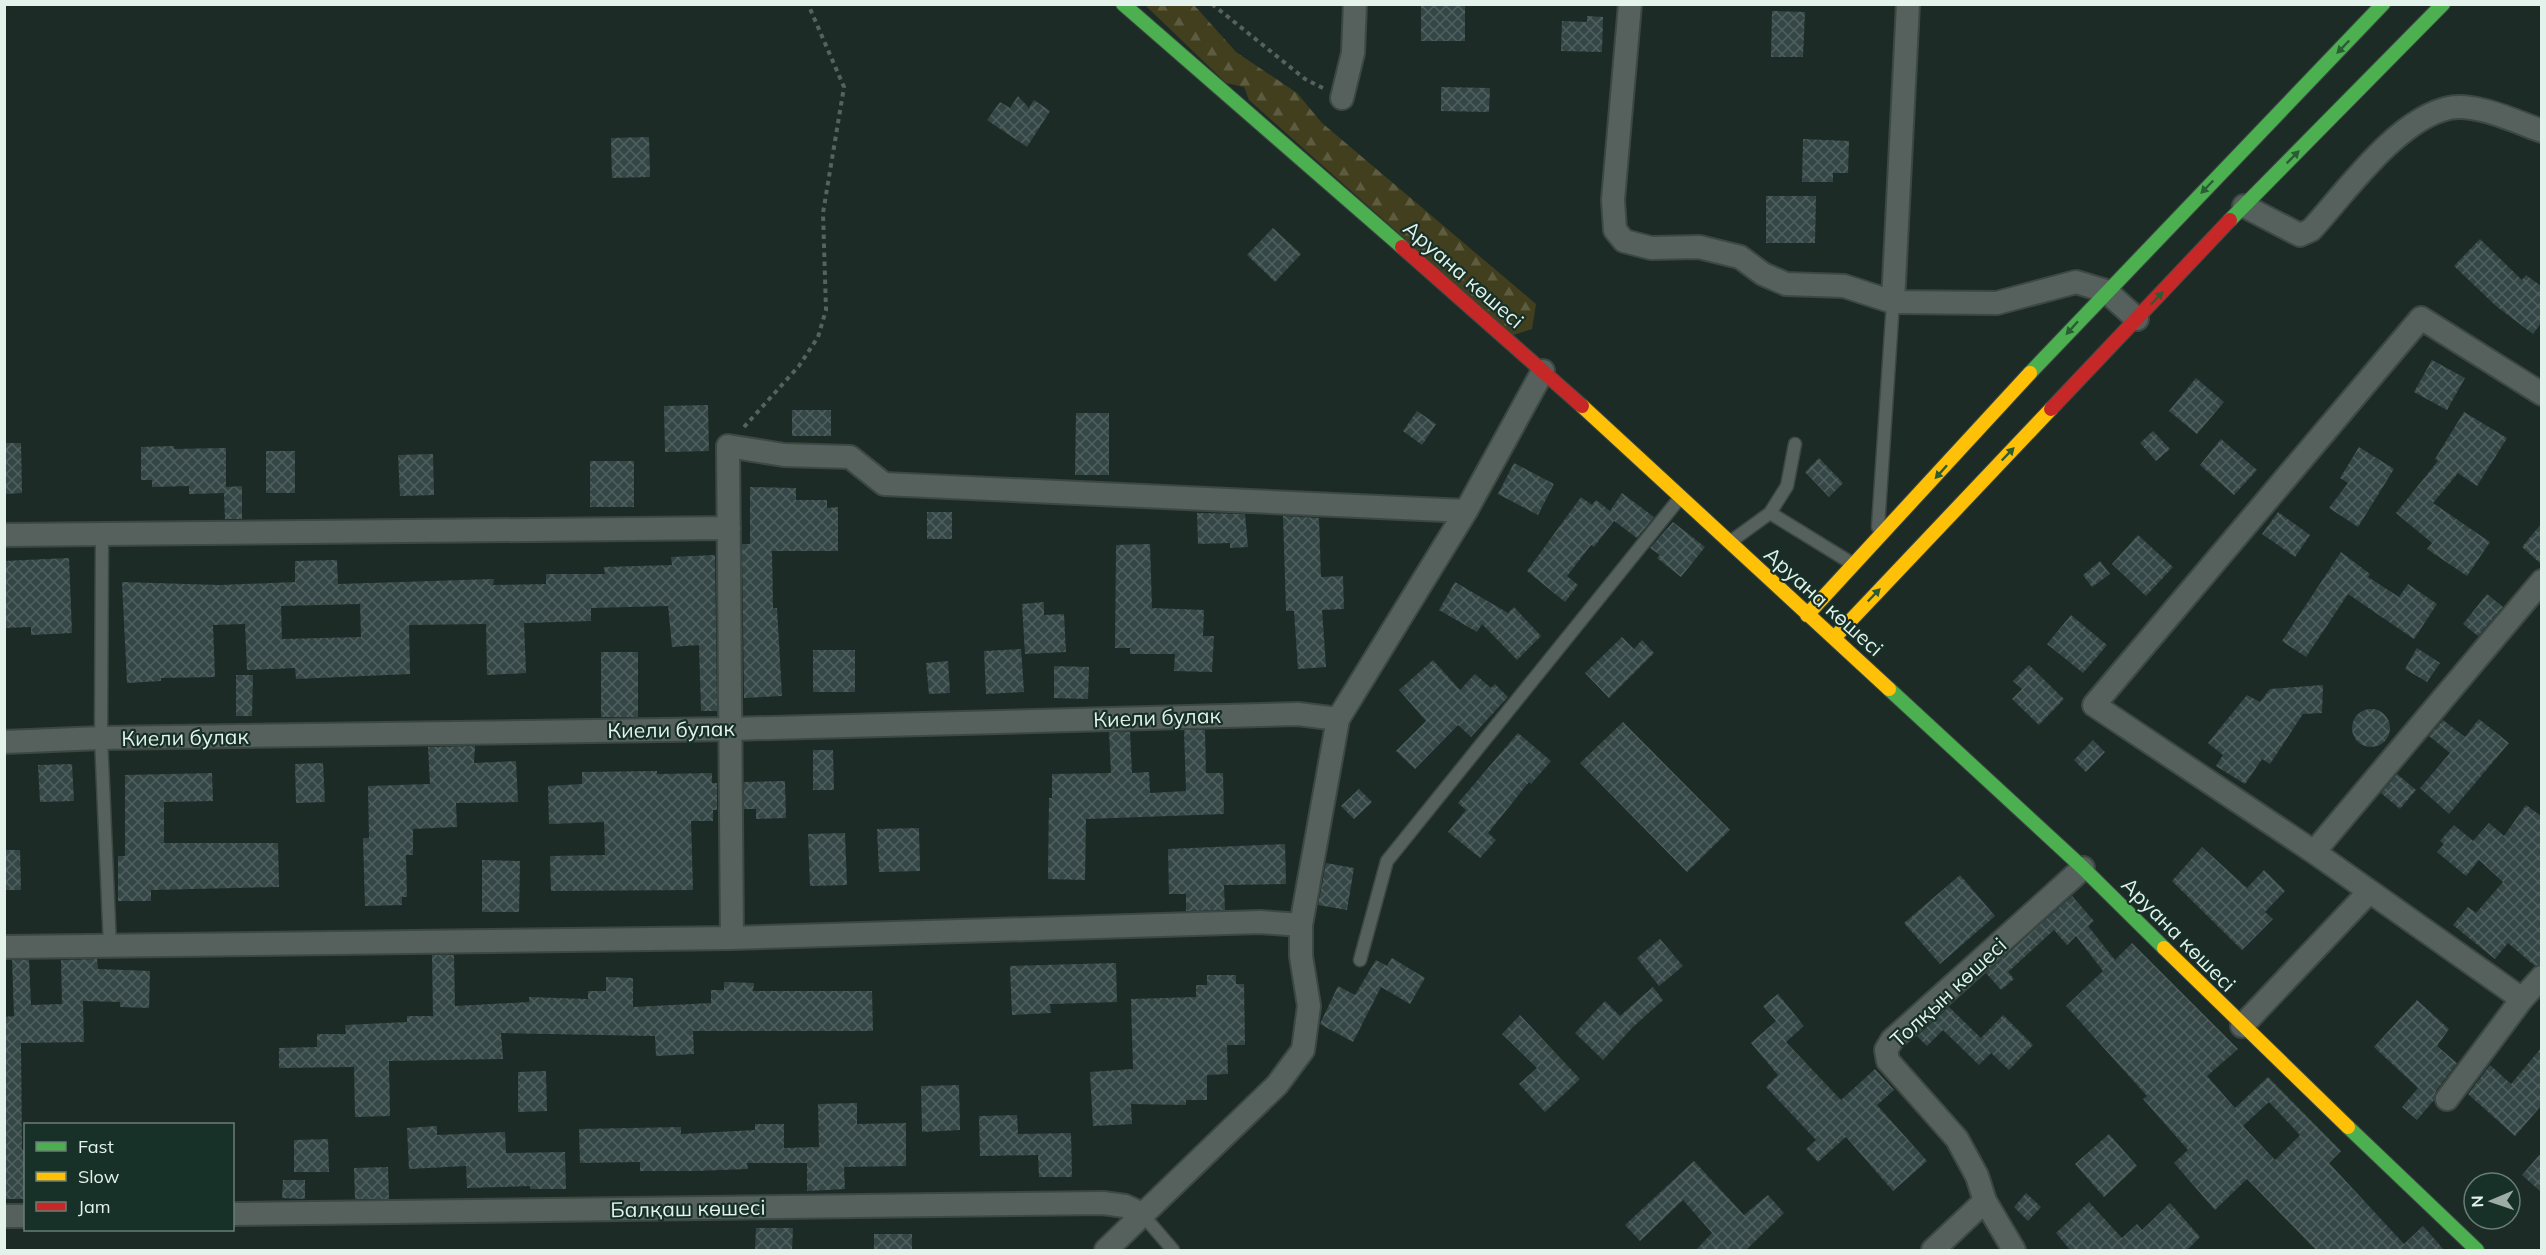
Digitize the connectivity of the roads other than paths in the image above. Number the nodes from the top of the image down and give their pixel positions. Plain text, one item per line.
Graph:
1 (1123, 4) edge
2 (1355, 4) edge
3 (1630, 4) edge
4 (1908, 4) edge
5 (2383, 4) edge
6 (2443, 4) edge
7 (1342, 98) road end
8 (2541, 131) edge
9 (2244, 206) junction
10 (2106, 291) junction
11 (1893, 302) junction
12 (2137, 319) junction
13 (1543, 371) junction
14 (2541, 394) edge
15 (1795, 444) dead end
16 (1680, 498) junction
17 (1466, 511) junction
18 (1770, 513) junction
19 (729, 528) junction
20 (102, 533) junction
21 (4, 535) edge
22 (1729, 543) junction
23 (1877, 543) junction
24 (1855, 566) junction
25 (2541, 581) edge
26 (1807, 615) junction
27 (1834, 638) junction
28 (1338, 719) junction
29 (729, 729) junction
30 (101, 738) junction
31 (4, 742) edge
32 (2314, 852) junction
33 (2083, 868) junction
34 (2368, 893) junction
35 (1301, 926) junction
36 (732, 938) junction
37 (110, 946) junction
38 (4, 947) edge
39 (1360, 960) dead end
40 (2541, 977) edge
41 (2522, 999) junction
42 (2242, 1026) junction
43 (2447, 1099) dead end
44 (1985, 1201) junction
45 (234, 1214) edge
46 (1142, 1214) junction
47 (4, 1216) edge
48 (24, 1216) edge
49 (1106, 1251) edge
50 (1173, 1251) edge
51 (1933, 1251) edge
52 (2014, 1251) edge
53 (2477, 1251) edge

1 - 13 street, Аруана көшесі
2 - 7 street
3 - 11 street
4 - 11 street
5 -> 10 street
9 -> 6 street
8 - 9 street
12 -> 9 street
10 - 11 street
10 - 12 street
10 -> 23 street
11 - 23 lane
27 -> 12 street
13 - 16 street, Аруана көшесі
13 - 17 street
14 - 32 street
15 - 18 lane
16 - 22 street, Аруана көшесі
16 - 39 lane
17 - 19 street
17 - 28 street
18 - 22 lane
18 - 24 lane
19 - 20 street
19 - 29 street
20 - 21 street
20 - 30 lane
22 - 26 street, Аруана көшесі
23 - 24 street
24 - 26 street
25 - 32 street
26 - 27 street, Аруана көшесі
27 - 33 street, Аруана көшесі
28 - 29 street, Киели булак
28 - 35 street
29 - 30 street, Киели булак
29 - 36 street
30 - 31 street, Киели булак
30 - 37 lane
32 - 34 street
33 - 42 street, Аруана көшесі
33 - 44 street, Толқын көшесі
34 - 41 street
34 - 42 street
35 - 36 street
35 - 46 street
36 - 37 street
37 - 38 street
40 - 41 street
41 - 43 street
42 - 53 street, Аруана көшесі
44 - 51 street
44 - 52 street, Толқын көшесі
45 - 46 street, Балқаш көшесі
46 - 49 street
46 - 50 lane
47 - 48 street

